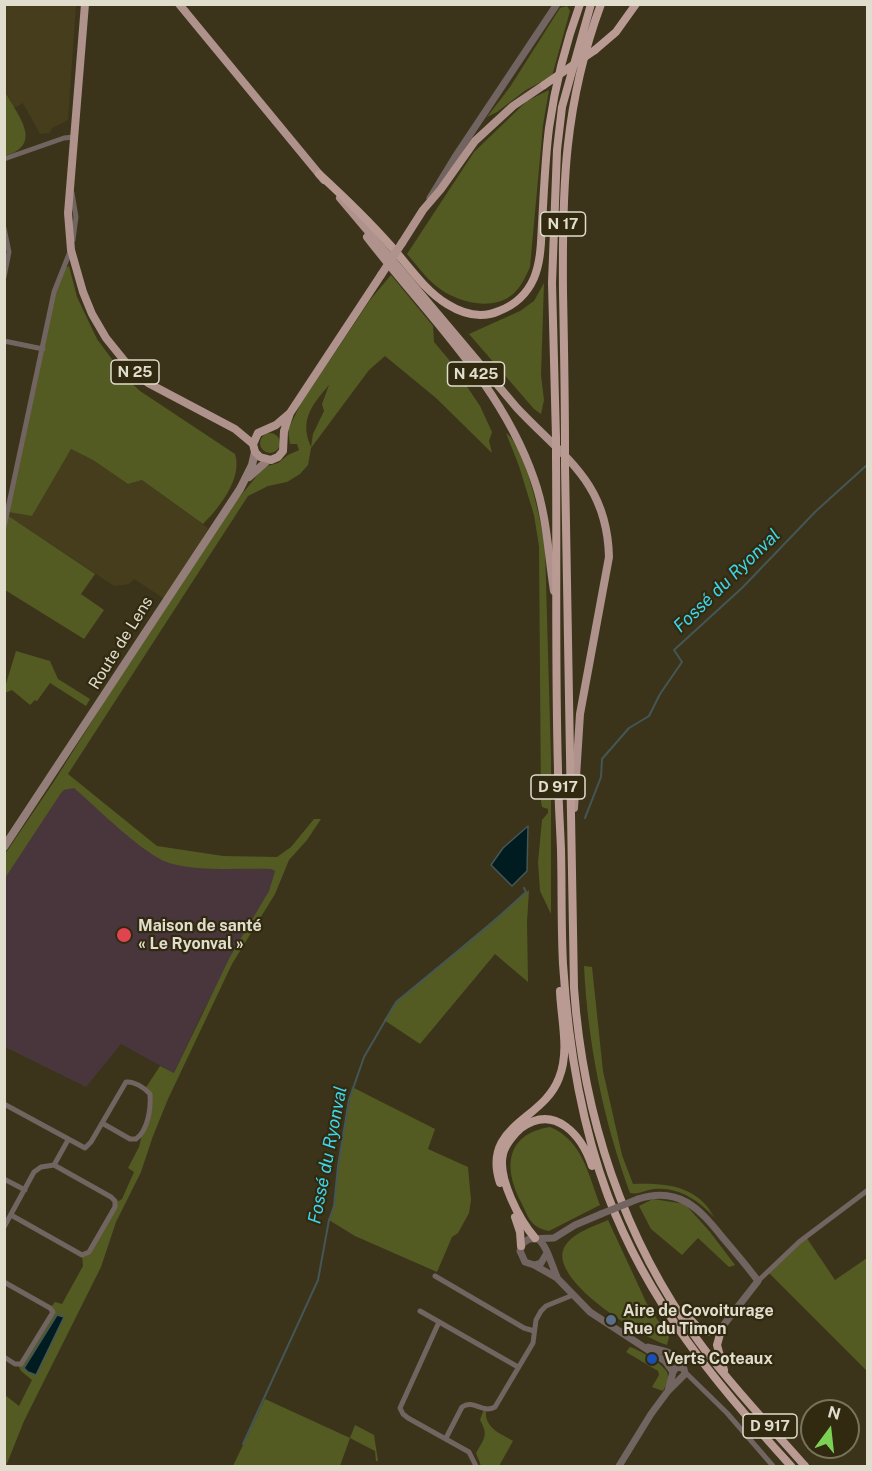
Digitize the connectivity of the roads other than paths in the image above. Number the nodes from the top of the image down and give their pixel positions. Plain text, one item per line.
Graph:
1 (85, 4) edge
2 (178, 4) edge
3 (558, 4) edge
4 (580, 4) edge
5 (591, 4) edge
6 (601, 4) edge
7 (636, 4) edge
8 (544, 85) joint
9 (74, 137) junction
10 (4, 159) edge
11 (319, 174) junction
12 (423, 210) junction
13 (4, 228) edge
14 (71, 250) junction
15 (64, 268) junction
16 (76, 269) junction
17 (4, 277) edge
18 (4, 341) edge
19 (43, 349) junction
20 (290, 413) junction
21 (268, 429) junction
22 (283, 437) junction
23 (556, 438) joint
24 (254, 448) junction
25 (566, 448) joint
26 (268, 460) junction
27 (246, 480) junction
28 (4, 527) edge
29 (557, 610) junction
30 (571, 822) junction
31 (4, 847) edge
32 (563, 963) junction
33 (4, 1104) edge
34 (102, 1124) junction
35 (68, 1140) junction
36 (54, 1165) junction
37 (4, 1179) edge
38 (25, 1190) junction
39 (867, 1190) edge
40 (11, 1215) junction
41 (4, 1227) edge
42 (554, 1238) junction
43 (537, 1239) junction
44 (521, 1246) junction
45 (547, 1251) junction
46 (534, 1265) junction
47 (435, 1276) dead end
48 (557, 1278) junction
49 (758, 1281) junction
50 (4, 1282) edge
51 (654, 1289) junction
52 (573, 1295) junction
53 (668, 1295) junction
54 (420, 1311) dead end
55 (439, 1322) junction
56 (722, 1327) junction
57 (534, 1331) junction
58 (642, 1345) junction
59 (4, 1357) edge
60 (518, 1368) junction
61 (673, 1373) junction
62 (725, 1373) junction
63 (683, 1375) junction
64 (668, 1391) junction
65 (446, 1438) junction
66 (476, 1467) edge
67 (619, 1467) edge
68 (774, 1467) edge
69 (789, 1467) edge
70 (805, 1467) edge

1 - 9 main road, N 25
2 - 11 main road, N 425
3 - 12 street
4 - 11 highway
5 - 23 highway, N 17
6 - 25 highway, N 17
7 - 8 highway, bridge
8 - 12 main road
9 - 10 street
9 - 14 main road, N 25
11 - 29 main road, N 425
11 - 30 main road, N 425
12 - 20 main road, bridge
13 - 17 street
14 - 15 street
14 - 16 main road, N 25
15 - 16 street
15 - 19 street
16 - 24 main road, N 25
18 - 19 street
19 - 28 street
20 - 21 main road
20 - 22 main road
21 - 22 main road
21 - 24 main road
22 - 26 main road
23 - 29 highway, D 917, bridge
24 - 26 main road
24 - 27 main road, Route de Lens
25 - 30 highway, D 917, bridge
26 - 27 main road
27 - 31 main road, Route de Lens
29 - 32 highway, D 917
30 - 53 highway, D 917
32 - 44 highway
32 - 51 highway, D 917
33 - 35 street
34 - 34 street
34 - 35 street
35 - 36 street
36 - 38 street
36 - 40 street
37 - 38 street
38 - 40 street
39 - 49 street
40 - 41 street
42 - 43 street
42 - 45 street
42 - 49 street, bridge
43 - 44 street
43 - 45 street
43 - 51 highway
44 - 46 street
45 - 46 street
45 - 48 street
46 - 48 street
47 - 57 street
48 - 52 street
49 - 56 street
50 - 59 street
51 - 69 highway, D 917
52 - 57 street
52 - 58 street
53 - 56 highway
53 - 62 highway, D 917
54 - 55 street
55 - 60 street
55 - 65 street
56 - 62 highway
57 - 60 street
58 - 61 street
58 - 63 street
60 - 65 street
61 - 63 street
61 - 63 street
61 - 64 street
62 - 70 highway, D 917
63 - 64 street
63 - 68 street
64 - 67 street
65 - 66 street

